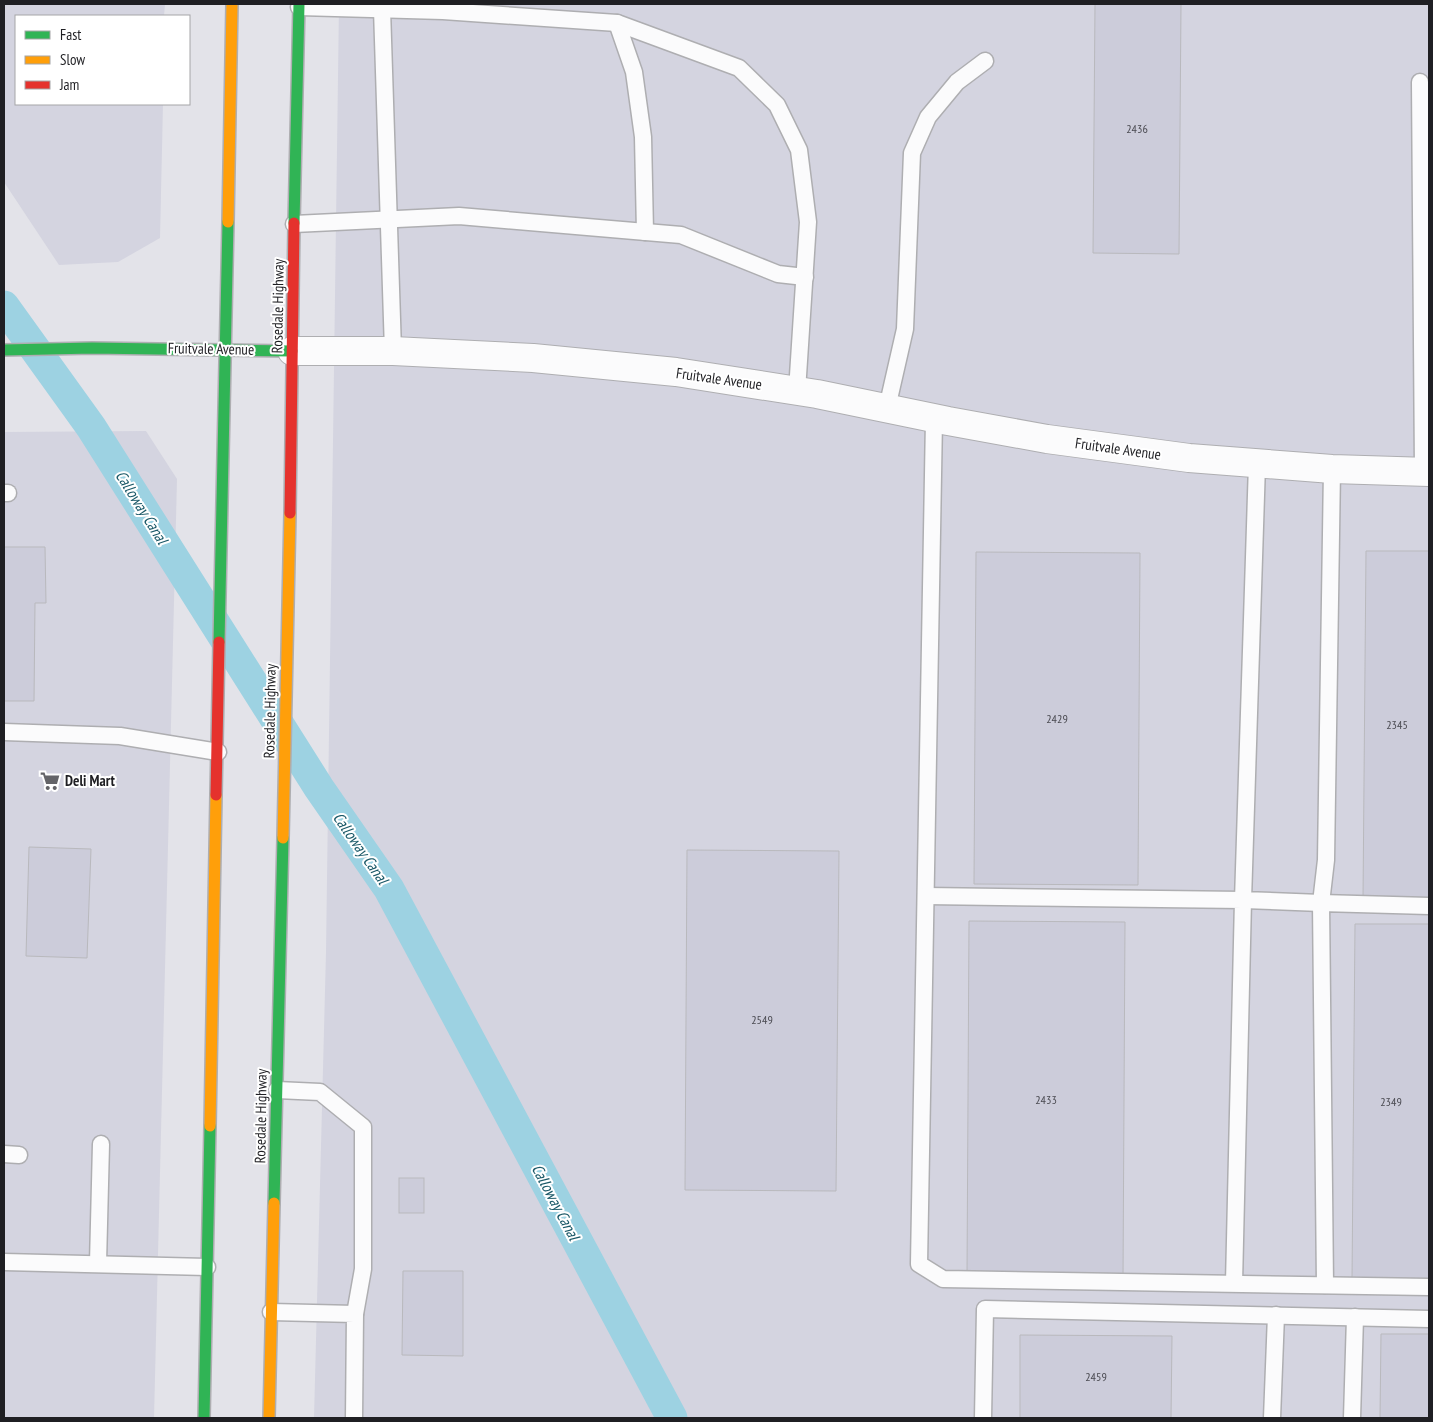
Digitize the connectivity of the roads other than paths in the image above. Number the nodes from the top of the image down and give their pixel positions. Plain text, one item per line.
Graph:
1 (232, 4) edge
2 (299, 5) edge
3 (382, 9) junction
4 (616, 23) junction
5 (985, 61) dead end
6 (1420, 82) dead end
7 (389, 220) junction
8 (294, 224) junction
9 (645, 232) junction
10 (805, 277) junction
11 (226, 349) junction
12 (4, 350) edge
13 (292, 351) junction
14 (393, 351) junction
15 (797, 391) junction
16 (887, 408) junction
17 (934, 418) junction
18 (1257, 464) junction
19 (1332, 469) junction
20 (1426, 472) edge
21 (4, 732) edge
22 (218, 752) junction
23 (926, 896) junction
24 (1243, 900) junction
25 (1321, 902) junction
26 (1429, 906) edge
27 (277, 1090) junction
28 (101, 1144) dead end
29 (4, 1262) edge
30 (98, 1263) junction
31 (208, 1267) junction
32 (1234, 1283) junction
33 (1326, 1285) junction
34 (1429, 1287) edge
35 (271, 1312) junction
36 (355, 1314) junction
37 (1276, 1315) junction
38 (1355, 1317) junction
39 (1429, 1319) edge
40 (204, 1418) edge
41 (269, 1418) edge
42 (354, 1418) edge
43 (983, 1418) edge
44 (1272, 1418) edge
45 (1352, 1418) edge

1 - 11 main road
2 - 3 lane
2 - 8 main road, Rosedale Highway
3 - 4 lane
3 - 7 lane
4 - 9 lane
4 - 10 lane
5 - 16 lane
6 - 20 lane
7 - 8 lane
7 - 9 lane
7 - 14 lane
8 - 13 main road, Rosedale Highway
9 - 10 lane
10 - 15 lane
11 - 12 main road, Fruitvale Avenue
11 - 13 main road, Fruitvale Avenue
11 - 22 main road
13 - 14 street, Fruitvale Avenue
13 - 27 main road, Rosedale Highway
14 - 15 street, Fruitvale Avenue
15 - 16 street, Fruitvale Avenue
16 - 17 street, Fruitvale Avenue
17 - 18 street, Fruitvale Avenue
17 - 23 lane
18 - 19 street, Fruitvale Avenue
18 - 24 lane
19 - 20 street, Fruitvale Avenue
19 - 25 lane
21 - 22 lane
22 - 31 main road
23 - 24 lane
23 - 32 lane
24 - 25 lane
24 - 32 lane
25 - 26 lane
25 - 33 lane
27 - 35 main road, Rosedale Highway
27 - 36 lane
28 - 30 lane
29 - 30 lane
30 - 31 lane
31 - 40 main road
32 - 33 lane
33 - 34 lane
35 - 36 lane
35 - 41 main road, Rosedale Highway
36 - 42 lane
37 - 38 lane
37 - 43 lane
37 - 44 lane
38 - 39 lane
38 - 45 lane

